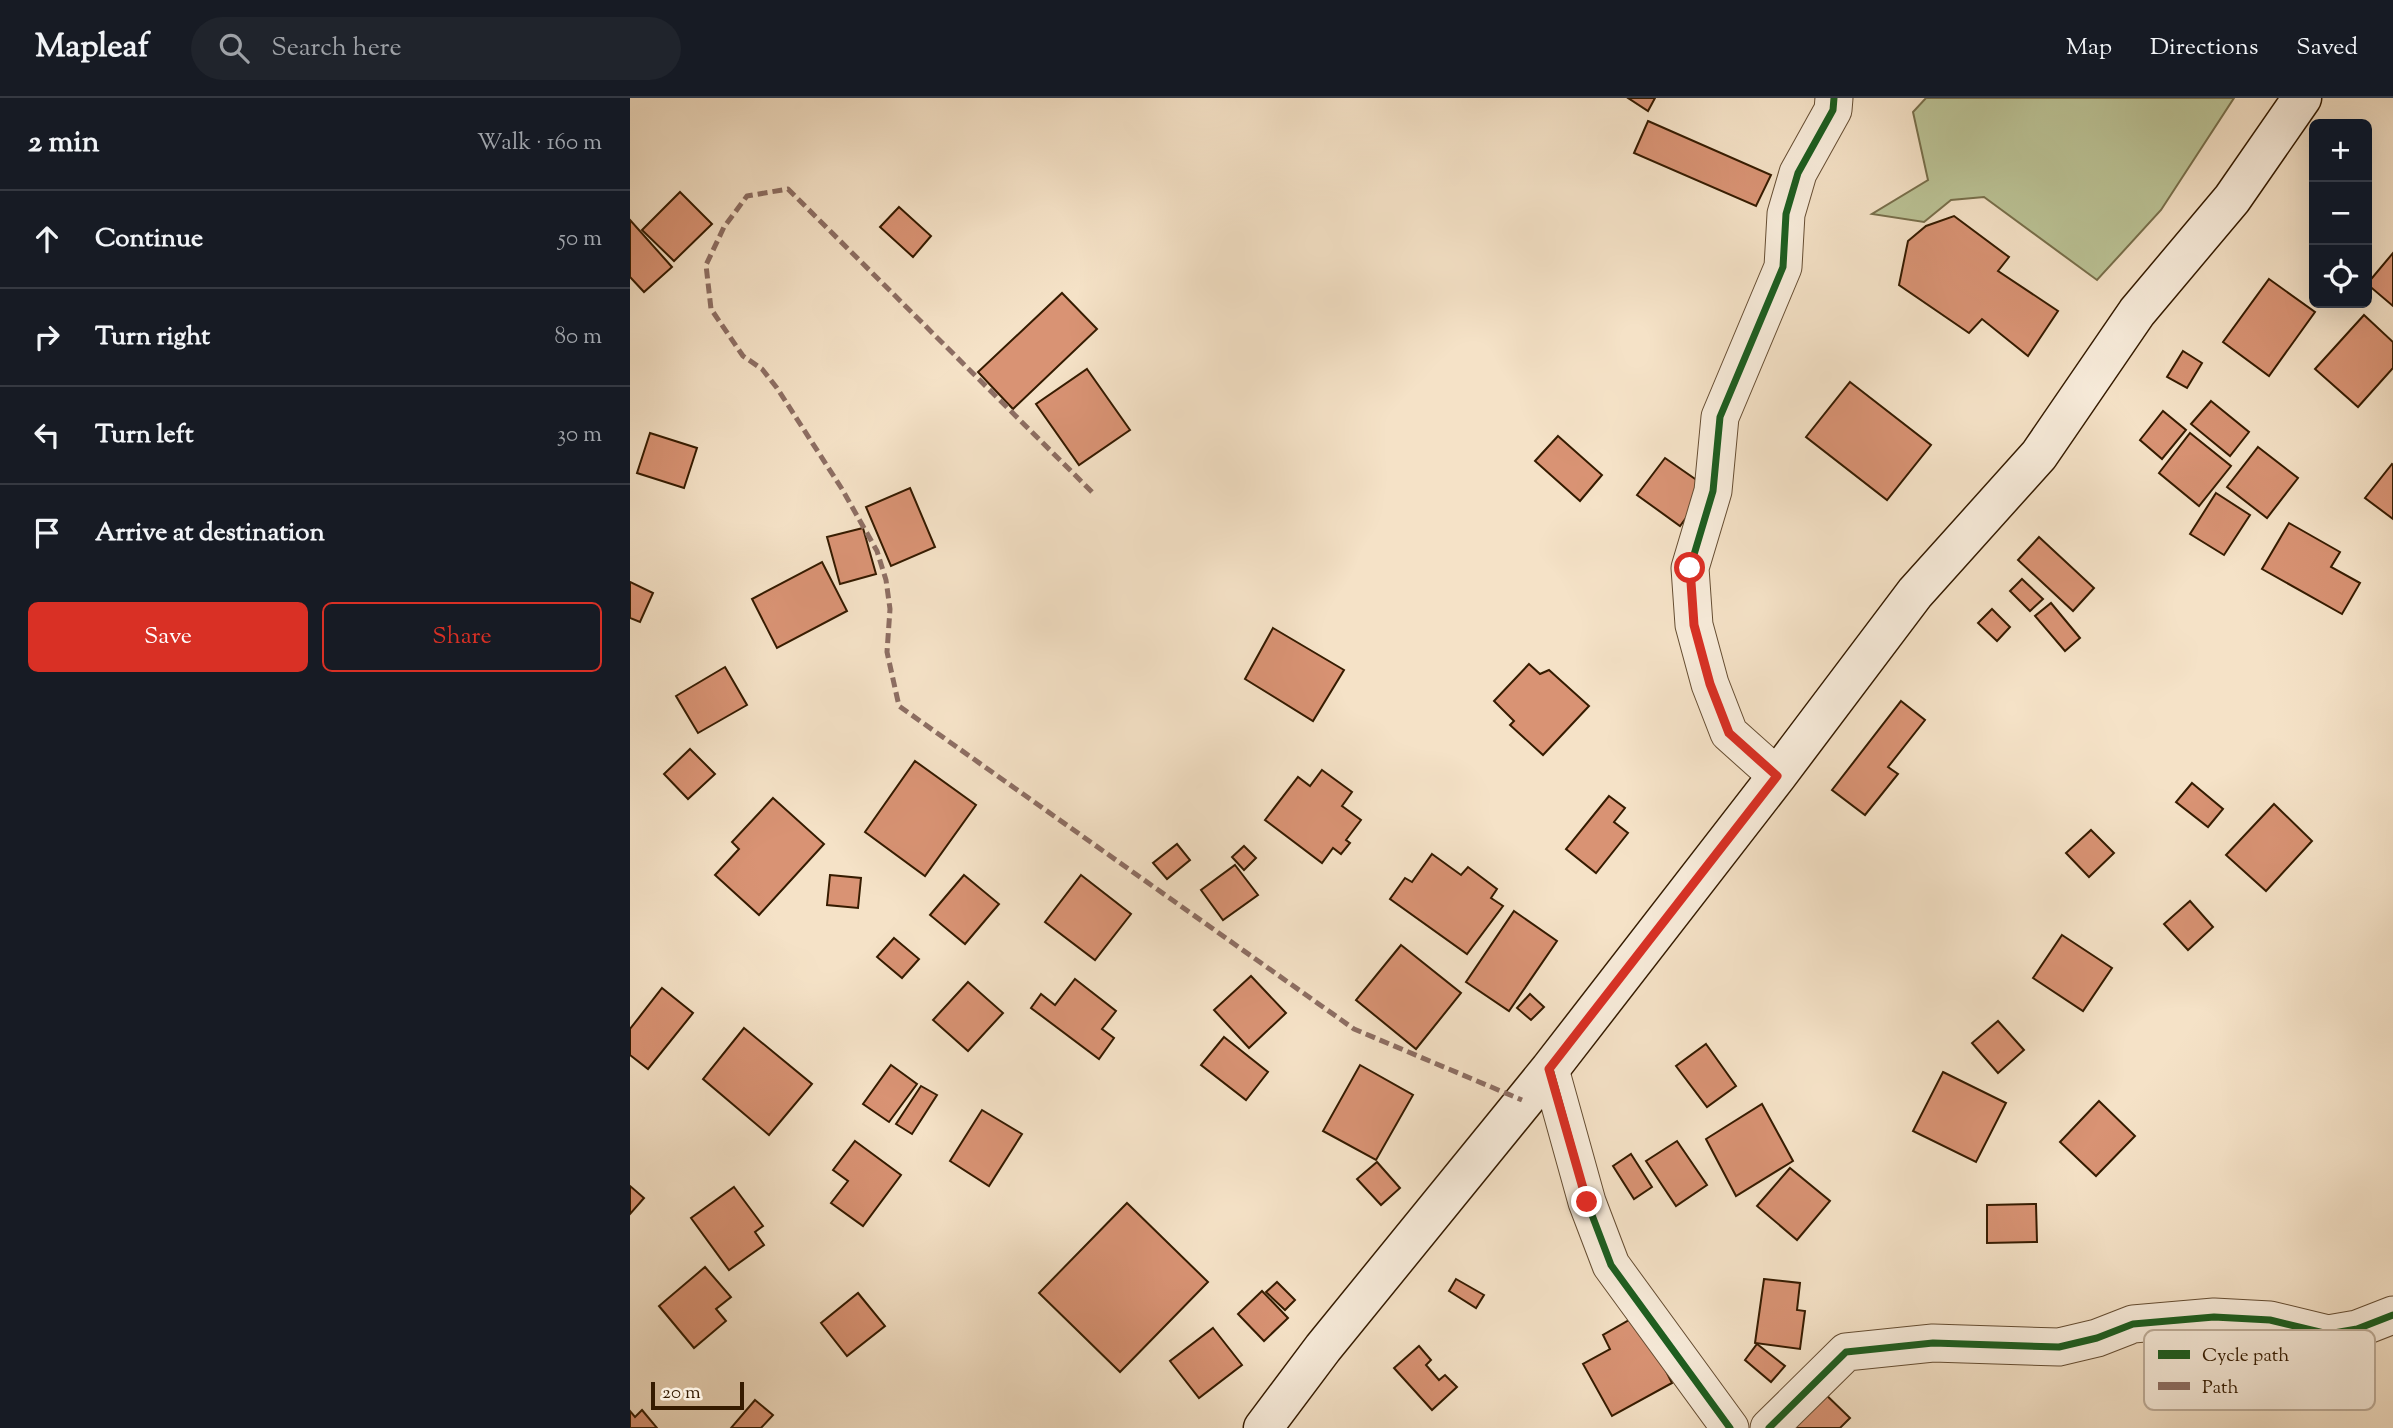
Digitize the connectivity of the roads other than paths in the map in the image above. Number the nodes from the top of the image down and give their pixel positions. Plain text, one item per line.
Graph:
1 (1834, 98) edge
2 (2302, 98) edge
3 (1777, 776) junction
4 (1549, 1069) junction
5 (2393, 1315) edge
6 (2311, 1330) edge
7 (2351, 1330) edge
8 (1263, 1428) edge
9 (1730, 1428) edge
10 (1769, 1428) edge

1 - 3 street
2 - 3 main road
3 - 4 main road
4 - 8 main road
4 - 9 street
5 - 7 street
6 - 10 street

